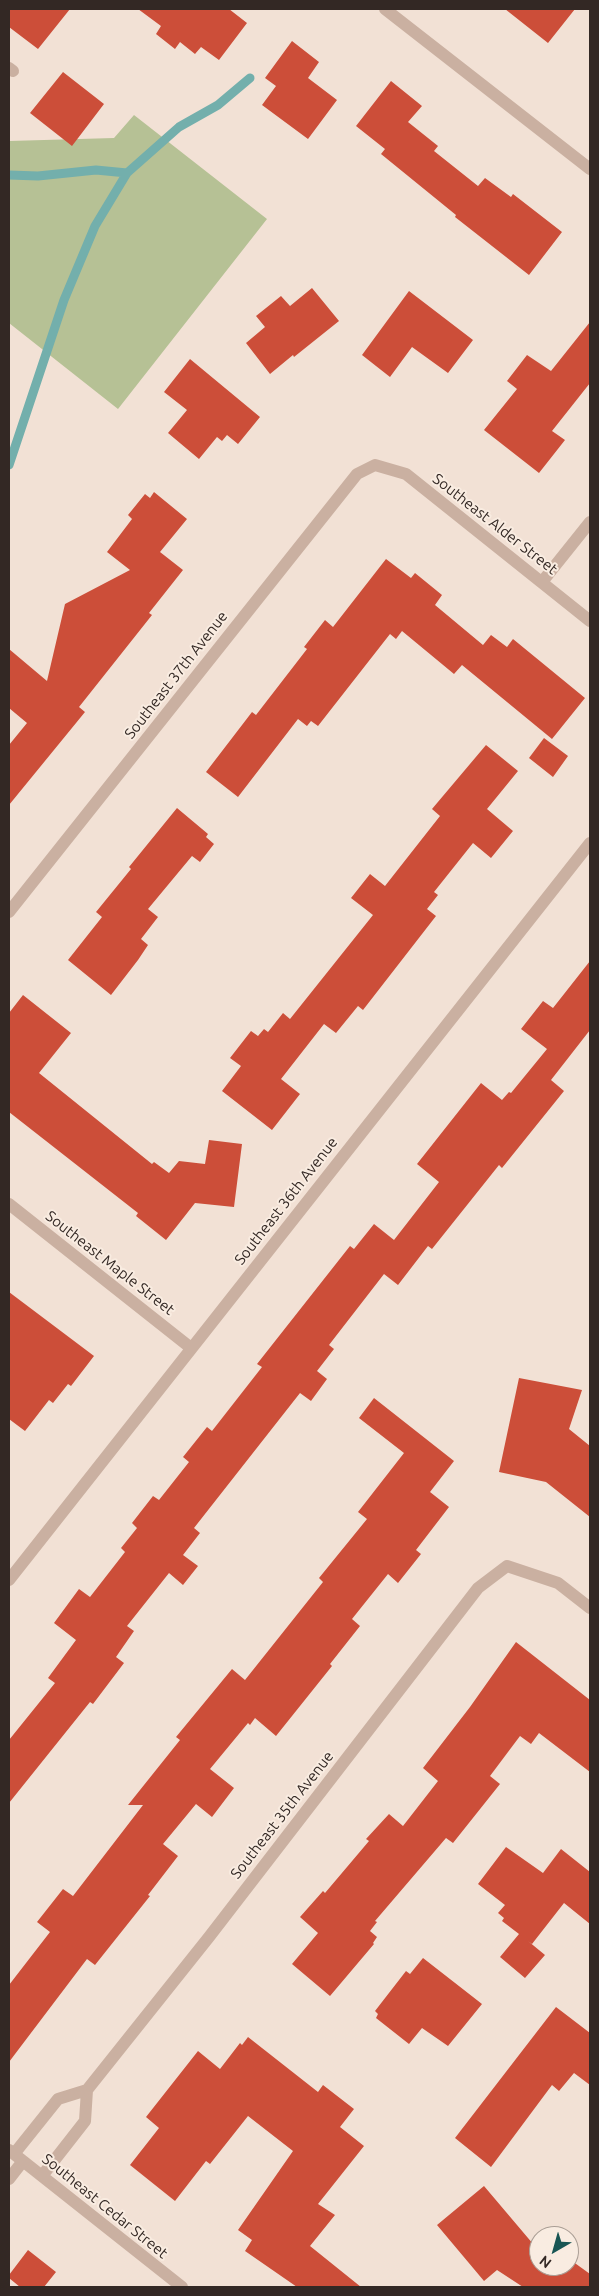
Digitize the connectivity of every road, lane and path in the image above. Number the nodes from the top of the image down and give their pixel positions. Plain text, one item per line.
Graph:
1 (385, 9) edge
2 (590, 169) edge
3 (375, 465) joint
4 (590, 522) edge
5 (542, 582) junction
6 (590, 621) edge
7 (590, 843) edge
8 (9, 912) edge
9 (9, 1204) edge
10 (191, 1348) junction
11 (9, 1580) edge
12 (590, 1608) edge
13 (87, 2090) junction
14 (15, 2155) edge
15 (42, 2176) junction
16 (9, 2179) edge
17 (182, 2287) edge

1 - 2 street
3 - 5 street, Southeast Alder Street
3 - 8 street, Southeast 37th Avenue
4 - 5 street
5 - 6 street, Southeast Alder Street
7 - 10 street, Southeast 36th Avenue
9 - 10 street, Southeast Maple Street
10 - 11 street, Southeast 36th Avenue
12 - 13 street, Southeast 35th Avenue
13 - 14 street
13 - 15 street
14 - 15 street, Southeast Cedar Street
14 - 16 street
15 - 17 street, Southeast Cedar Street

